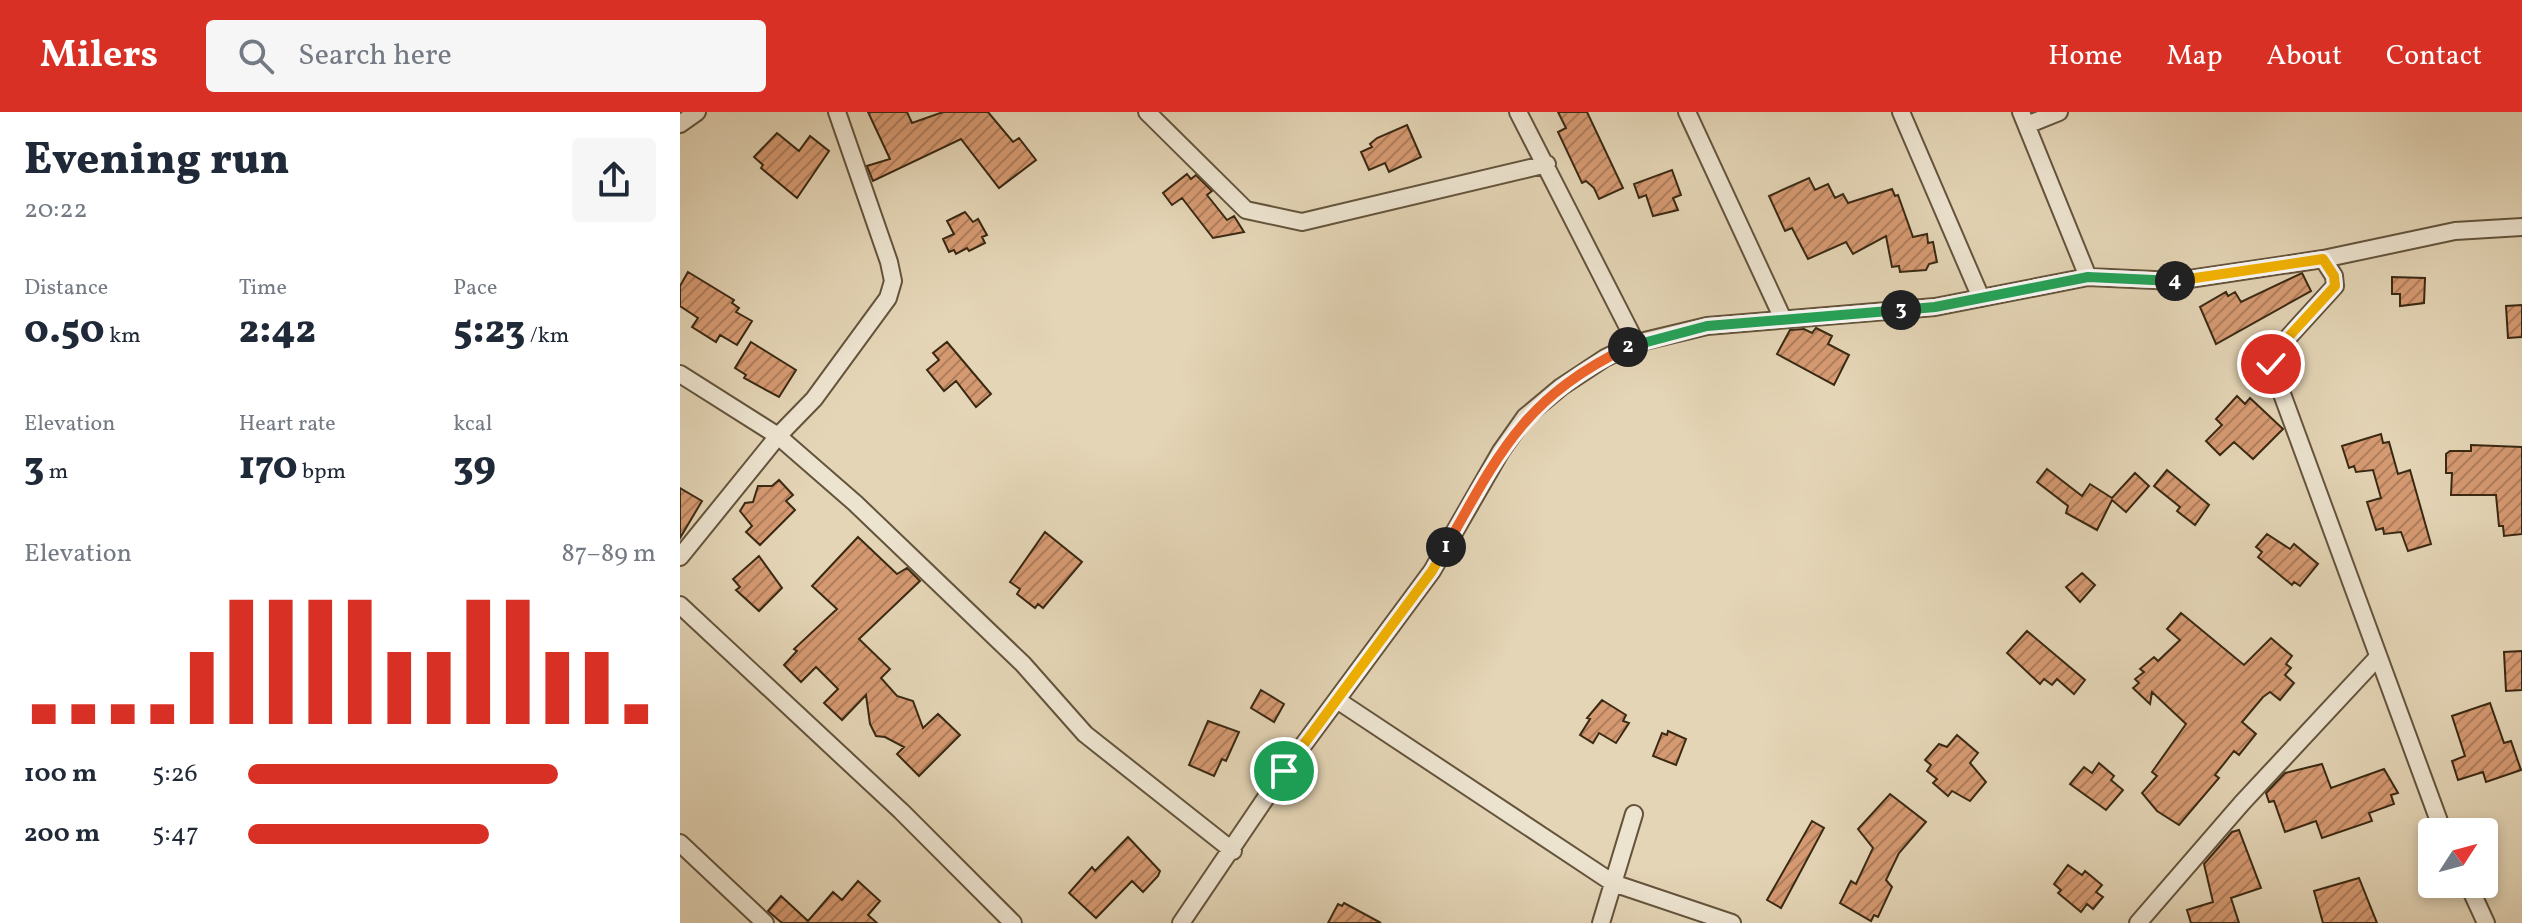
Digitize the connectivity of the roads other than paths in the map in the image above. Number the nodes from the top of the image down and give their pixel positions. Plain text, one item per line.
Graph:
1 (697, 112) edge
2 (837, 112) edge
3 (1147, 112) edge
4 (1518, 112) edge
5 (1687, 112) edge
6 (1901, 112) edge
7 (2059, 112) edge
8 (2024, 118) edge
9 (680, 124) edge
10 (1547, 164) junction
11 (2522, 227) edge
12 (2323, 259) junction
13 (2088, 277) junction
14 (1981, 298) junction
15 (1783, 319) junction
16 (1636, 343) junction
17 (680, 374) edge
18 (778, 436) junction
19 (680, 557) edge
20 (680, 605) edge
21 (2378, 657) junction
22 (1337, 700) junction
23 (1634, 814) dead end
24 (2438, 818) edge
25 (680, 843) edge
26 (1233, 851) junction
27 (1613, 883) junction
28 (2474, 898) edge
29 (765, 923) edge
30 (1013, 923) edge
31 (1181, 923) edge
32 (1601, 923) edge
33 (1732, 923) edge
34 (2138, 923) edge
35 (2486, 923) edge

1 - 9 street
2 - 18 street
3 - 10 street
4 - 10 street
5 - 15 street
6 - 14 street
7 - 8 street
8 - 13 street
10 - 16 street
11 - 12 street
12 - 13 street
12 - 21 street
13 - 14 street
14 - 15 street
15 - 16 street
16 - 22 street
17 - 18 street
18 - 19 street
18 - 26 street
20 - 30 street
21 - 24 street
21 - 34 street
22 - 26 street
22 - 27 street
23 - 27 street
25 - 29 street
26 - 31 street
27 - 32 street
27 - 33 street
28 - 35 street

